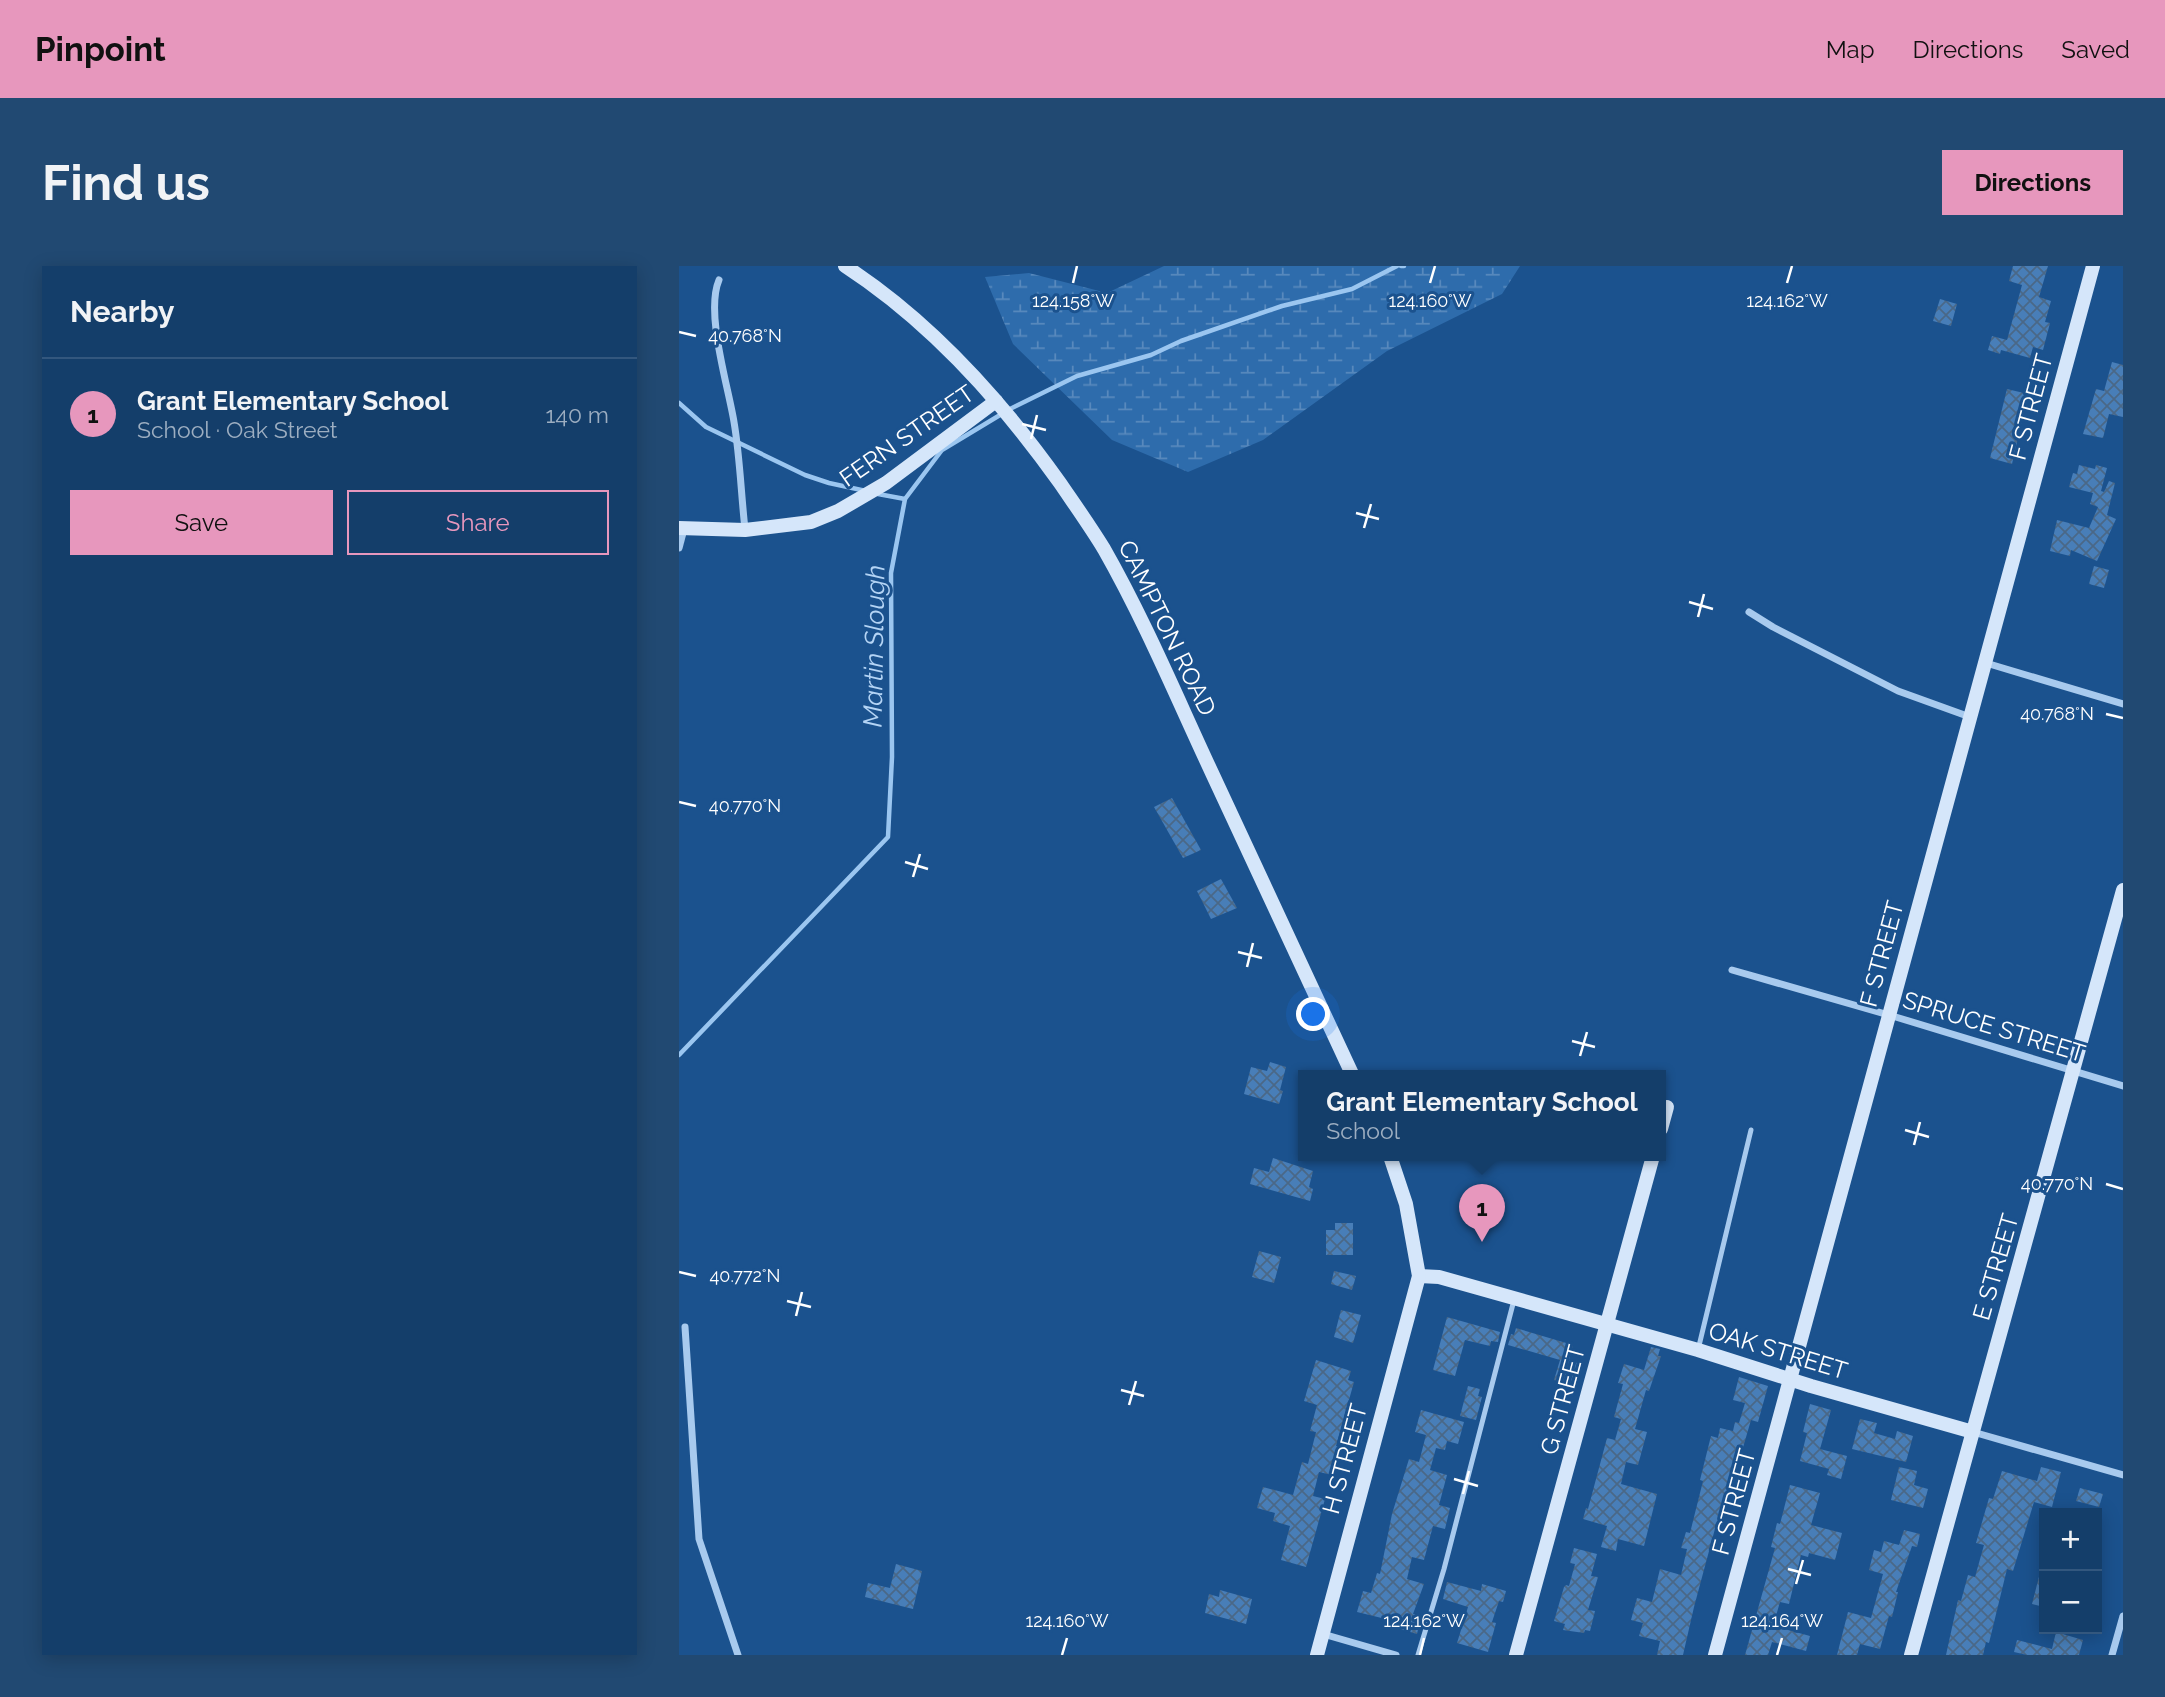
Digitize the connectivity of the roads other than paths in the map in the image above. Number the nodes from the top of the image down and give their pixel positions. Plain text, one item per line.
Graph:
1 (845, 266) edge
2 (2093, 266) edge
3 (719, 280) dead end
4 (996, 401) junction
5 (681, 528) edge
6 (745, 530) junction
7 (679, 548) edge
8 (1749, 612) dead end
9 (1986, 663) junction
10 (2123, 704) edge
11 (1970, 717) junction
12 (2123, 890) edge
13 (1732, 970) dead end
14 (1889, 1015) junction
15 (1350, 1070) edge
16 (2073, 1072) junction
17 (2123, 1086) edge
18 (1667, 1107) dead end
19 (1666, 1111) edge
20 (1751, 1130) dead end
21 (1392, 1161) edge
22 (1652, 1161) edge
23 (1419, 1276) junction
24 (1514, 1298) junction
25 (1607, 1324) junction
26 (685, 1327) dead end
27 (1698, 1350) junction
28 (1790, 1379) junction
29 (1973, 1432) junction
30 (2123, 1475) edge
31 (2123, 1616) edge
32 (1322, 1634) junction
33 (738, 1655) edge
34 (1317, 1655) edge
35 (1396, 1655) edge
36 (1418, 1655) edge
37 (1516, 1655) edge
38 (1716, 1655) edge
39 (1911, 1655) edge
40 (2112, 1655) edge

1 - 4 main road, CAMPTON ROAD
2 - 9 main road, F STREET
3 - 6 street
4 - 6 main road, FERN STREET
4 - 15 main road, CAMPTON ROAD
5 - 6 main road, FERN STREET
5 - 7 street
8 - 11 street
9 - 10 street
9 - 11 main road, F STREET
11 - 14 main road, F STREET
12 - 16 main road, E STREET
13 - 14 street, SPRUCE STREET
14 - 16 street, SPRUCE STREET
14 - 28 main road, F STREET
16 - 17 street, SPRUCE STREET
16 - 29 main road, E STREET
18 - 19 main road
20 - 27 lane
21 - 23 main road
22 - 25 main road, G STREET
23 - 24 main road, OAK STREET
23 - 32 main road, H STREET
24 - 25 main road, OAK STREET
24 - 36 lane
25 - 27 main road, OAK STREET
25 - 37 main road, G STREET
26 - 33 street
27 - 28 main road, OAK STREET
28 - 29 main road, OAK STREET
28 - 38 main road, F STREET
29 - 30 street, OAK STREET
29 - 39 main road, E STREET
31 - 40 street
32 - 34 main road, H STREET
32 - 35 street

